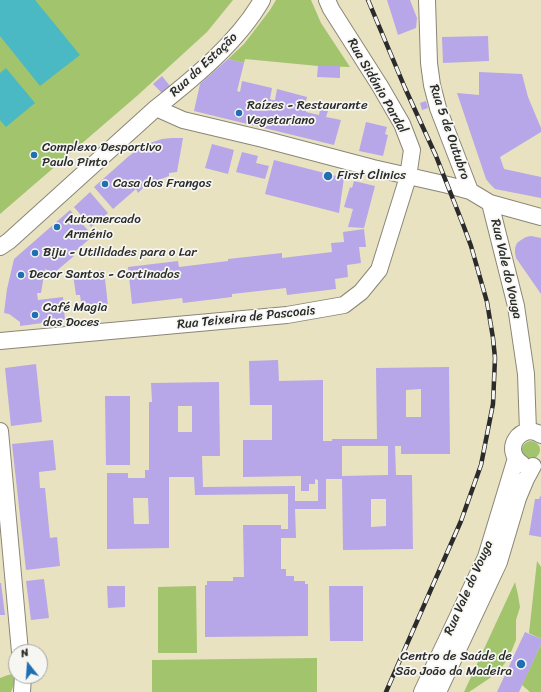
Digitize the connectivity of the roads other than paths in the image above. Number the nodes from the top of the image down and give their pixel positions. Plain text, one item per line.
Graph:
1 (262, 0) edge
2 (327, 0) edge
3 (427, 0) edge
4 (156, 108) junction
5 (408, 177) junction
6 (470, 191) junction
7 (490, 203) junction
8 (541, 217) edge
9 (5, 244) edge
10 (0, 262) edge
11 (0, 341) edge
12 (0, 431) edge
13 (535, 433) edge
14 (516, 458) junction
15 (537, 464) edge
16 (19, 644) edge
17 (422, 692) edge
18 (438, 692) edge

1 - 4 street, Rua da Estação
2 - 5 street, Rua Sidónio Pardal
3 - 6 street, Rua 5 de Outubro
4 - 5 street
4 - 9 street, Rua da Estação
5 - 6 street
5 - 11 street, Rua Teixeira de Pascoais
6 - 7 street
7 - 8 street
7 - 13 street, Rua Vale do Vouga
9 - 10 street
12 - 16 street
13 - 14 street, Rua Vale do Vouga
14 - 15 street, Rua Vale do Vouga
14 - 17 street, Rua Vale do Vouga
15 - 18 street, Rua Vale do Vouga

